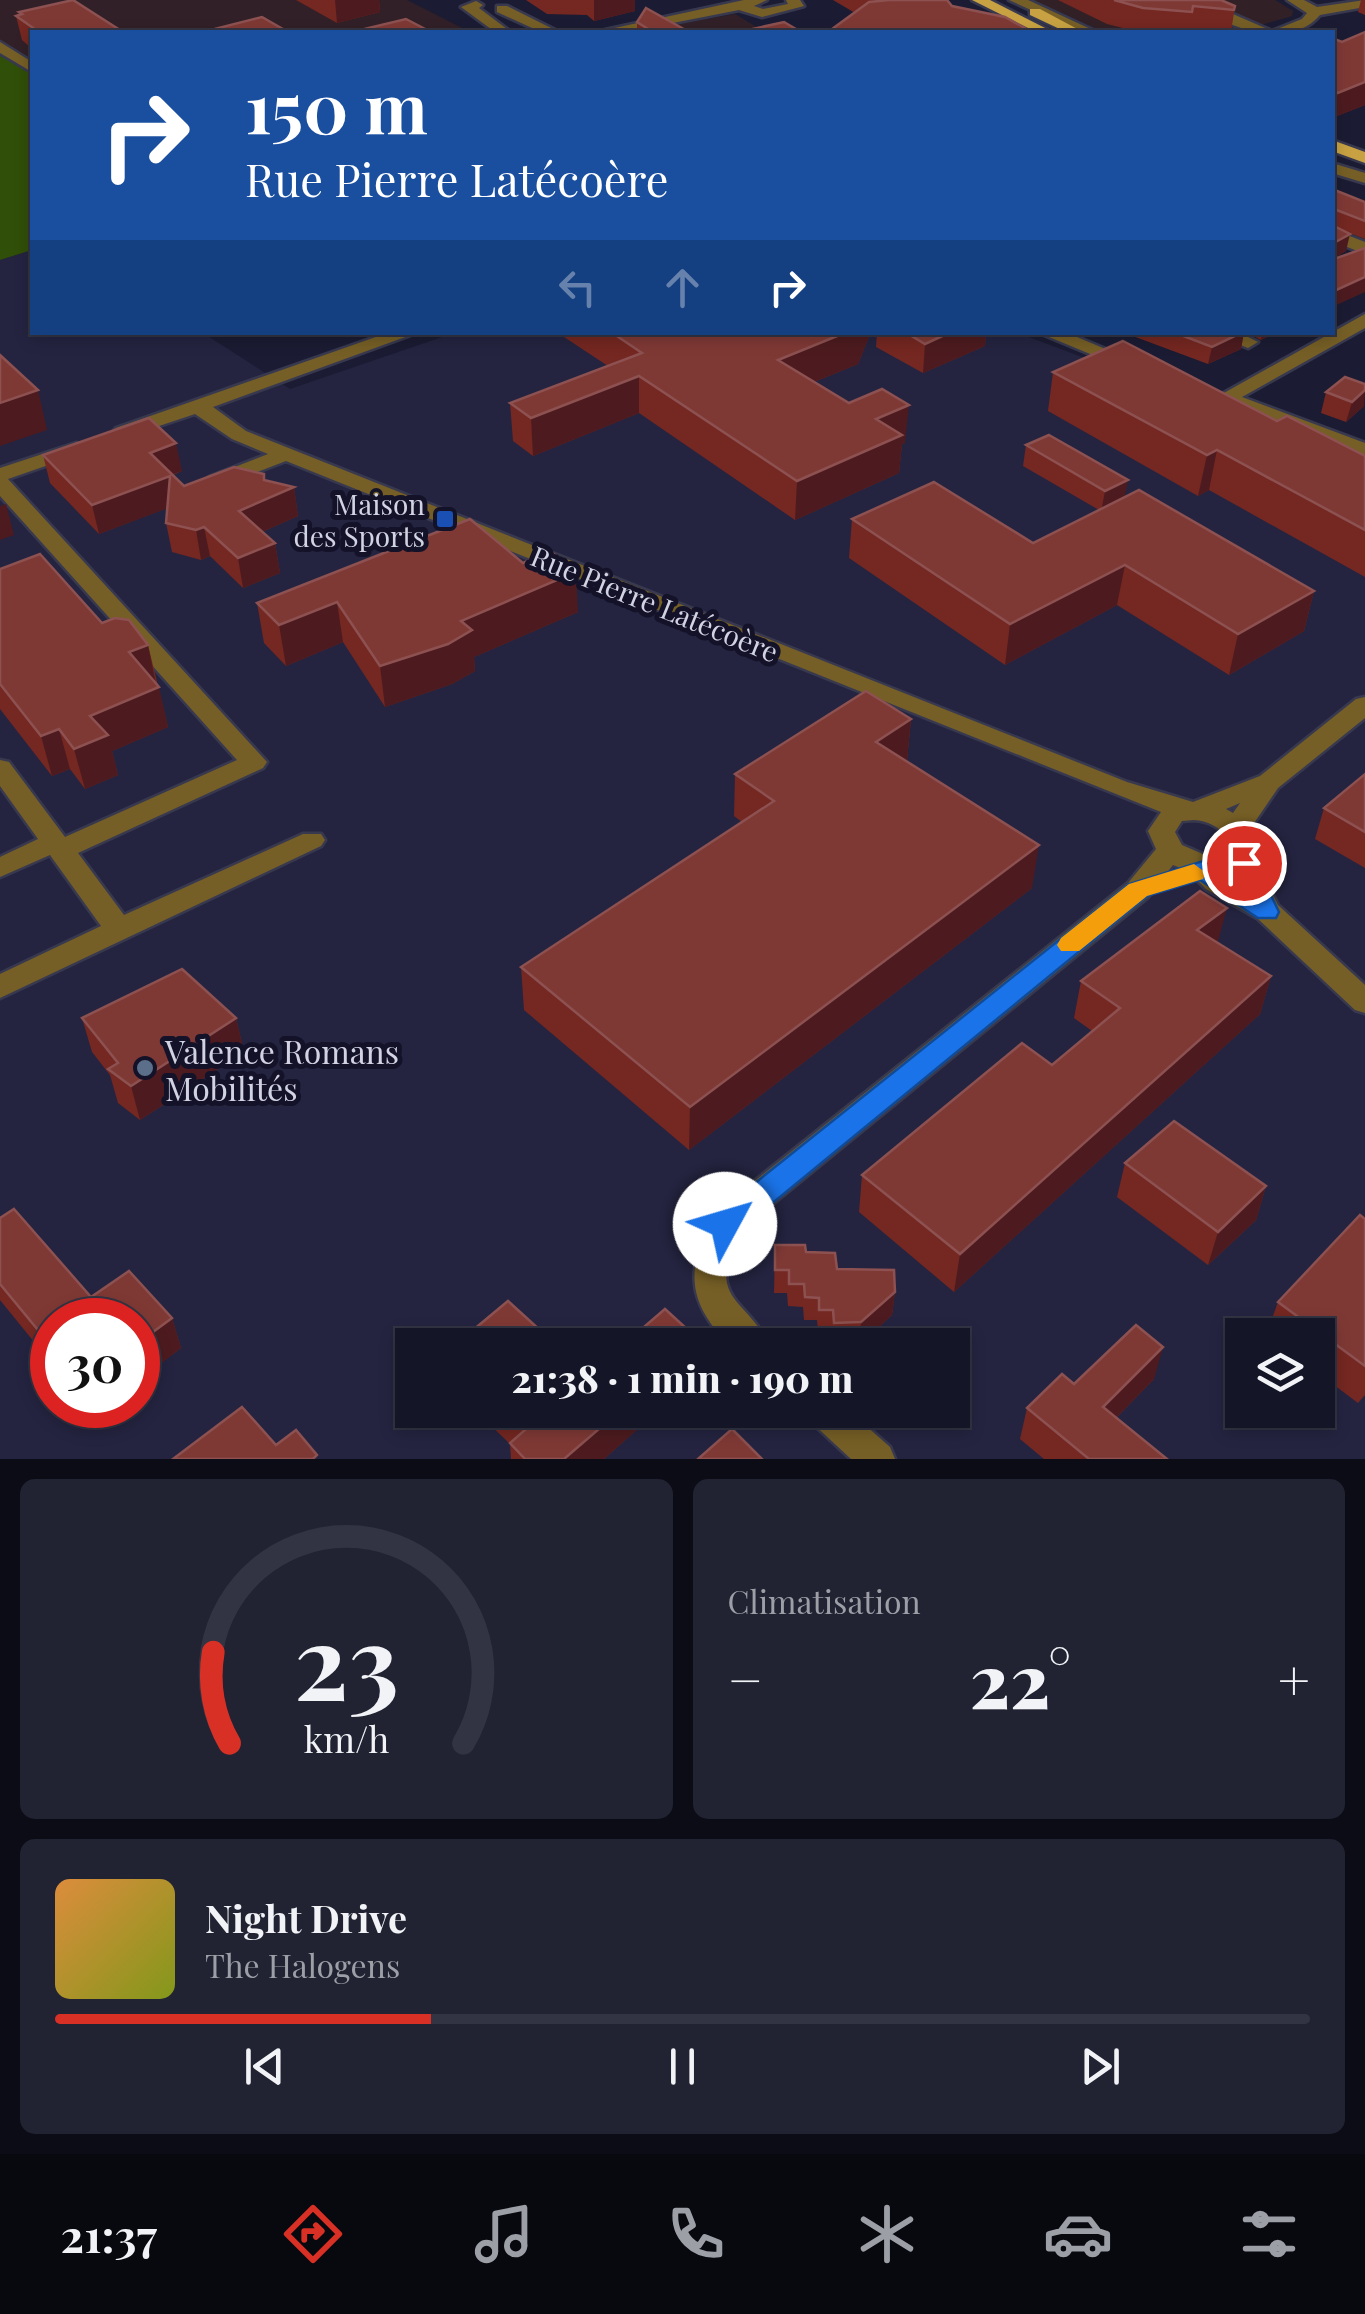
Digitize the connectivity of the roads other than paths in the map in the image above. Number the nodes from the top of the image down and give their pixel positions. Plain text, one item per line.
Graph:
1 (760, 0) edge
2 (793, 0) edge
3 (979, 0) edge
4 (1014, 0) edge
5 (1294, 0) edge
6 (731, 2) edge
7 (477, 3) edge
8 (511, 4) edge
9 (1363, 4) edge
10 (1214, 12) edge
11 (1316, 12) junction
12 (501, 30) edge
13 (549, 30) edge
14 (614, 30) edge
15 (1042, 30) edge
16 (1072, 30) edge
17 (1085, 30) edge
18 (1261, 30) edge
19 (1285, 30) edge
20 (0, 46) edge
21 (30, 67) edge
22 (1335, 146) edge
23 (1365, 158) edge
24 (1335, 166) edge
25 (1365, 176) edge
26 (1335, 236) edge
27 (1360, 254) edge
28 (1365, 320) edge
29 (401, 335) edge
30 (1054, 335) edge
31 (1227, 335) edge
32 (1248, 342) dead end
33 (1153, 372) edge
34 (199, 406) junction
35 (1365, 450) edge
36 (286, 454) junction
37 (0, 475) edge
38 (0, 483) edge
39 (194, 489) edge
40 (1365, 705) edge
41 (0, 768) edge
42 (1269, 782) junction
43 (1182, 814) junction
44 (312, 840) dead end
45 (58, 846) junction
46 (1170, 850) junction
47 (1219, 856) junction
48 (0, 868) edge
49 (1138, 890) junction
50 (1267, 912) junction
51 (120, 929) junction
52 (0, 987) edge
53 (1365, 1002) edge
54 (734, 1328) edge
55 (842, 1428) edge
56 (876, 1459) edge

1 - 6 street
2 - 6 street
3 - 15 main road
4 - 16 main road
4 - 17 street
5 - 11 street
6 - 14 street
7 - 8 street
7 - 12 street
8 - 13 street
9 - 11 street
10 - 18 street
11 - 19 street
20 - 21 street
22 - 23 main road
24 - 25 street
26 - 27 street
28 - 35 street
29 - 34 street
30 - 33 street
31 - 32 street
34 - 36 street, Rue Pierre Latécoère
34 - 37 street
36 - 39 street
36 - 43 street, Rue Pierre Latécoère
38 - 45 street
40 - 42 street
41 - 45 street
42 - 43 street
42 - 47 street
43 - 46 street
43 - 47 street, Rue Pierre Latécoère
44 - 51 street
45 - 48 street
45 - 51 street
46 - 47 street
46 - 49 street
47 - 49 street
47 - 50 street
47 - 50 street
49 - 54 street
50 - 53 street
51 - 52 street
55 - 56 street

